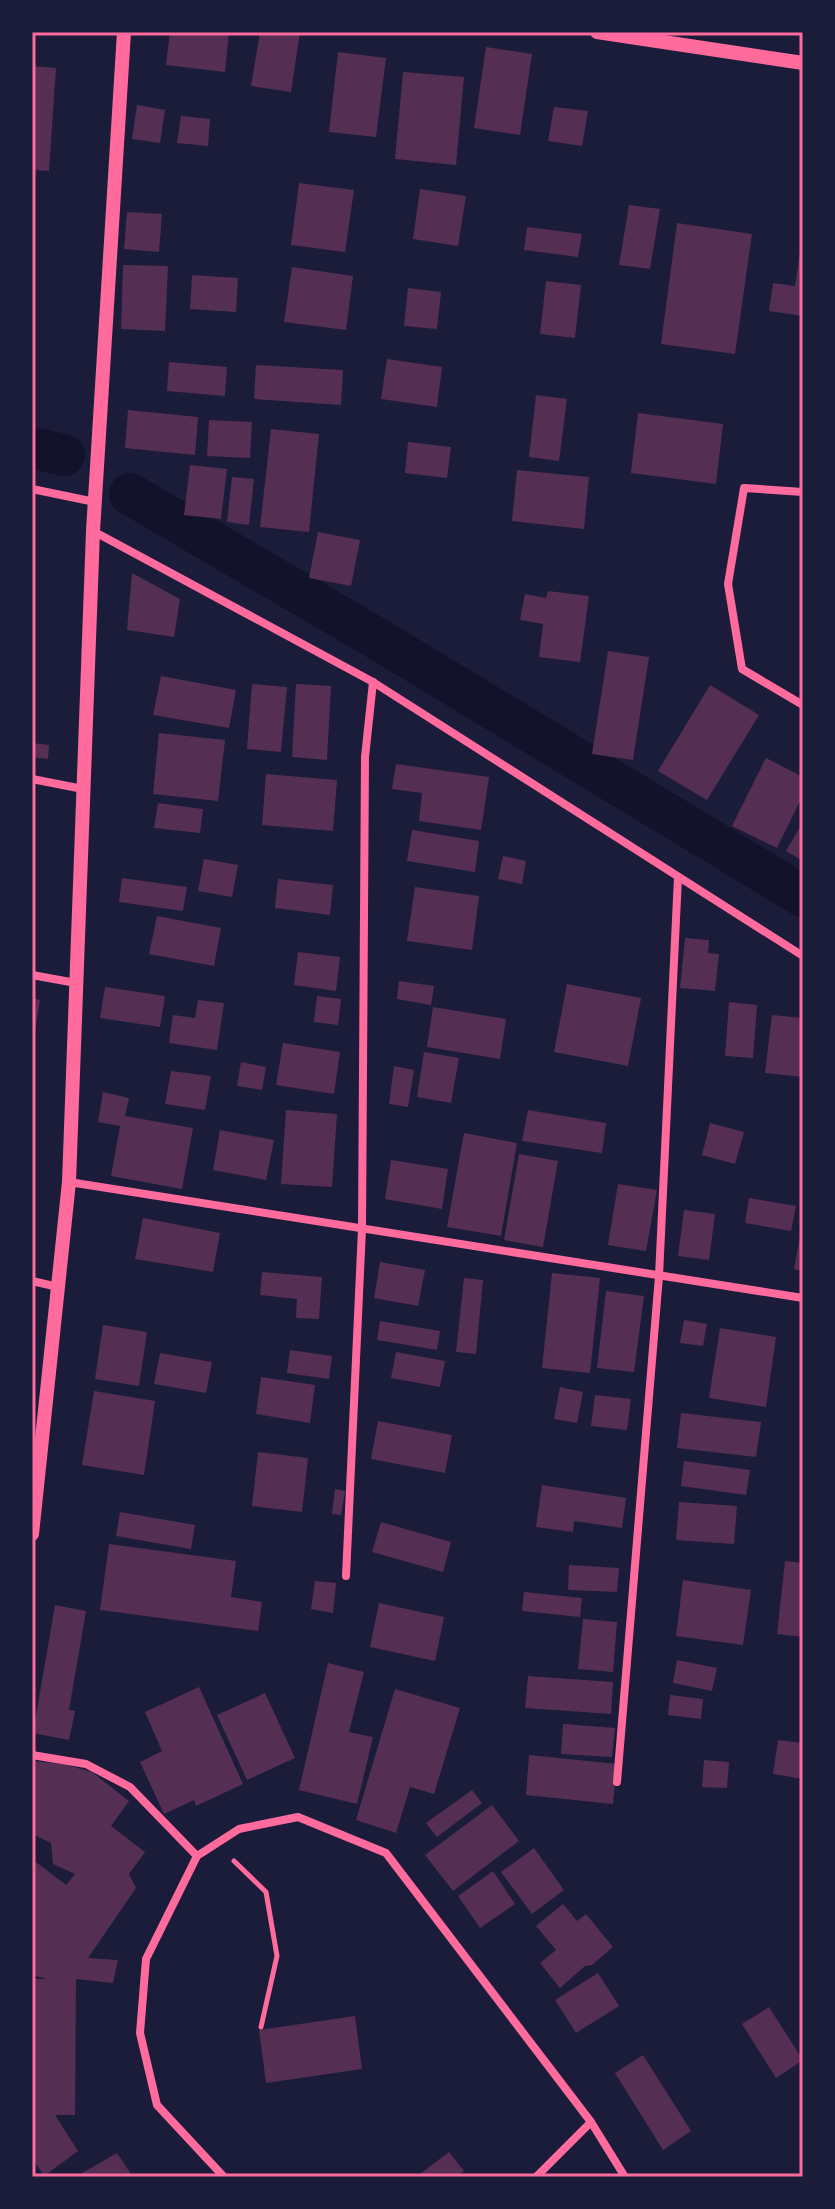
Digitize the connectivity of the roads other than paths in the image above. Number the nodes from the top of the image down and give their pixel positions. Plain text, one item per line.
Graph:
1 (124, 32) edge
2 (597, 32) edge
3 (803, 63) edge
4 (32, 489) edge
5 (803, 492) edge
6 (95, 502) junction
7 (93, 531) junction
8 (373, 682) junction
9 (803, 705) edge
10 (32, 779) edge
11 (83, 789) junction
12 (678, 877) junction
13 (803, 956) edge
14 (32, 975) edge
15 (76, 983) junction
16 (69, 1182) junction
17 (362, 1229) junction
18 (659, 1276) junction
19 (32, 1281) edge
20 (58, 1287) junction
21 (803, 1298) edge
22 (32, 1534) edge
23 (346, 1576) dead end
24 (32, 1755) edge
25 (617, 1782) dead end
26 (197, 1856) junction
27 (591, 2122) junction
28 (224, 2177) edge
29 (536, 2177) edge
30 (625, 2177) edge

1 - 6 street
2 - 3 street
4 - 6 street
5 - 9 street
6 - 7 street
7 - 8 street
7 - 11 street
8 - 12 street
8 - 17 street
10 - 11 street
11 - 15 street
12 - 13 street
12 - 18 street
14 - 15 street
15 - 16 street
16 - 17 street
16 - 20 street
17 - 18 street
17 - 23 street
18 - 21 street
18 - 25 street
19 - 20 street
20 - 22 street
24 - 26 street
26 - 27 street
26 - 28 street
27 - 29 street
27 - 30 street

